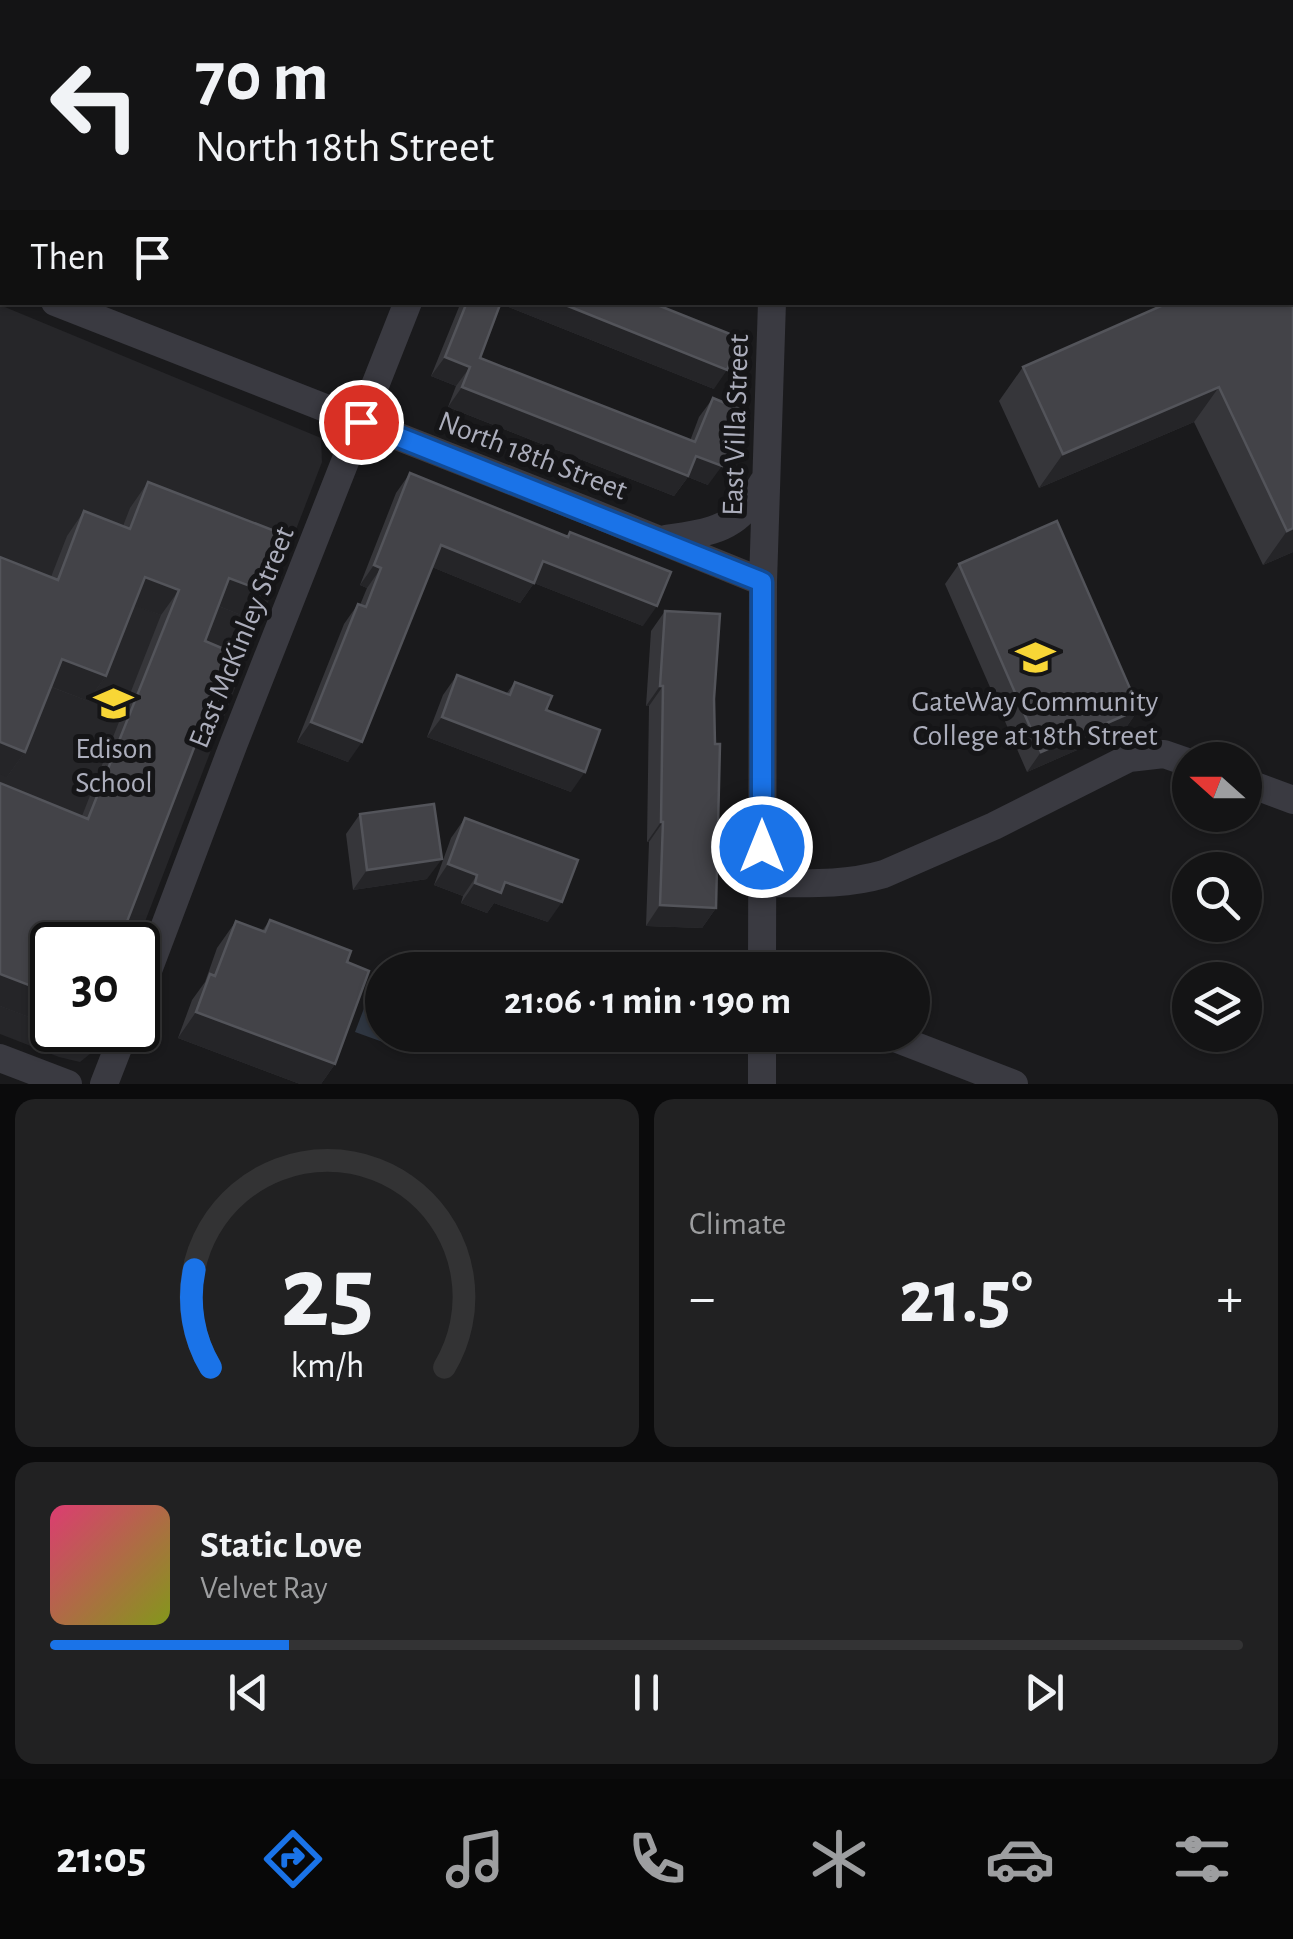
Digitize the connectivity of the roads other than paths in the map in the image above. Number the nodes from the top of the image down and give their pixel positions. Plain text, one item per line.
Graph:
1 (63, 305) edge
2 (407, 305) edge
3 (772, 305) edge
4 (361, 422) junction
5 (765, 480) junction
6 (660, 540) junction
7 (762, 582) junction
8 (1172, 757) edge
9 (1262, 788) edge
10 (1293, 800) edge
11 (761, 883) junction
12 (160, 939) edge
13 (762, 952) edge
14 (930, 1051) edge
15 (116, 1052) edge
16 (762, 1052) edge
17 (0, 1058) edge
18 (68, 1084) edge
19 (104, 1084) edge
20 (762, 1084) edge
21 (1014, 1084) edge

1 - 4 street, North 18th Street
2 - 4 street, East McKinley Street
3 - 5 street, East Villa Street
4 - 6 street, North 18th Street
4 - 12 street, East McKinley Street
5 - 6 street
5 - 7 street, East Villa Street
6 - 7 street, North 18th Street
7 - 11 street, East Villa Street
8 - 11 street
9 - 10 street
11 - 13 street, East Villa Street
14 - 21 street
15 - 19 street
16 - 20 street
17 - 18 street

